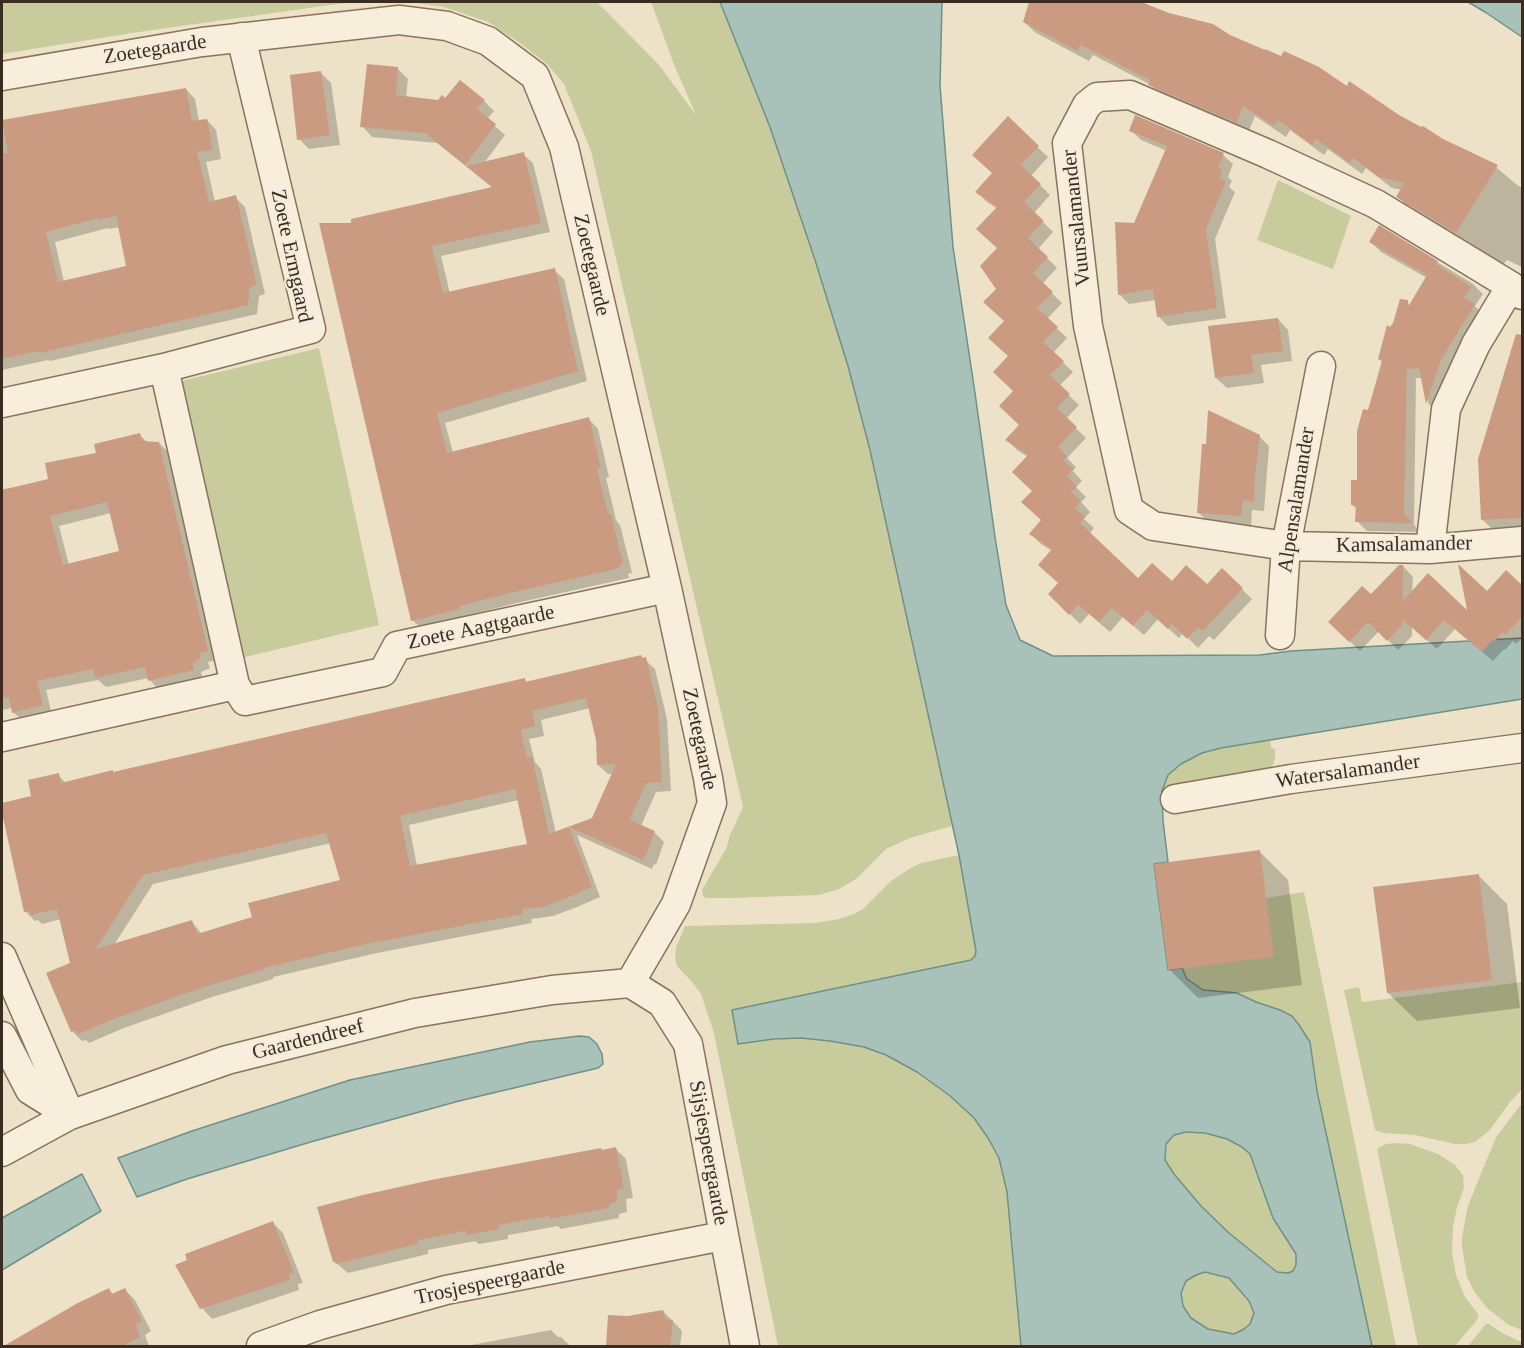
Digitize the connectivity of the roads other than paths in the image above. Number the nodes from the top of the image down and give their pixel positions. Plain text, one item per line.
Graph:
1 (241, 37) junction
2 (2, 76) edge
3 (1517, 291) edge
4 (1321, 366) dead end
5 (164, 368) junction
6 (2, 403) edge
7 (1522, 541) edge
8 (1286, 546) junction
9 (1430, 549) junction
10 (667, 588) junction
11 (1281, 635) dead end
12 (235, 685) junction
13 (2, 737) edge
14 (1522, 748) edge
15 (1175, 799) dead end
16 (2, 957) edge
17 (630, 983) junction
18 (2, 1036) edge
19 (70, 1115) junction
20 (2, 1152) edge
21 (723, 1236) junction
22 (261, 1347) edge
23 (745, 1347) edge

1 - 2 street, Zoetegaarde
1 - 5 street, Zoete Ermgaard
1 - 10 street, Zoetegaarde
3 - 8 street, Vuursalamander
3 - 9 street
4 - 8 street, Alpensalamander
5 - 6 street, Zoete Ermgaard
5 - 12 street
7 - 9 street, Kamsalamander
8 - 9 street, Kamsalamander
8 - 11 street, Alpensalamander
10 - 12 street, Zoete Aagtgaarde
10 - 17 street, Zoetegaarde
12 - 13 street
14 - 15 street, Watersalamander
16 - 19 street
17 - 19 street, Gaardendreef
17 - 21 street, Sijsjespeergaarde
18 - 19 street
19 - 20 street, Gaardendreef
21 - 22 street, Trosjespeergaarde
21 - 23 street, Sijsjespeergaarde

